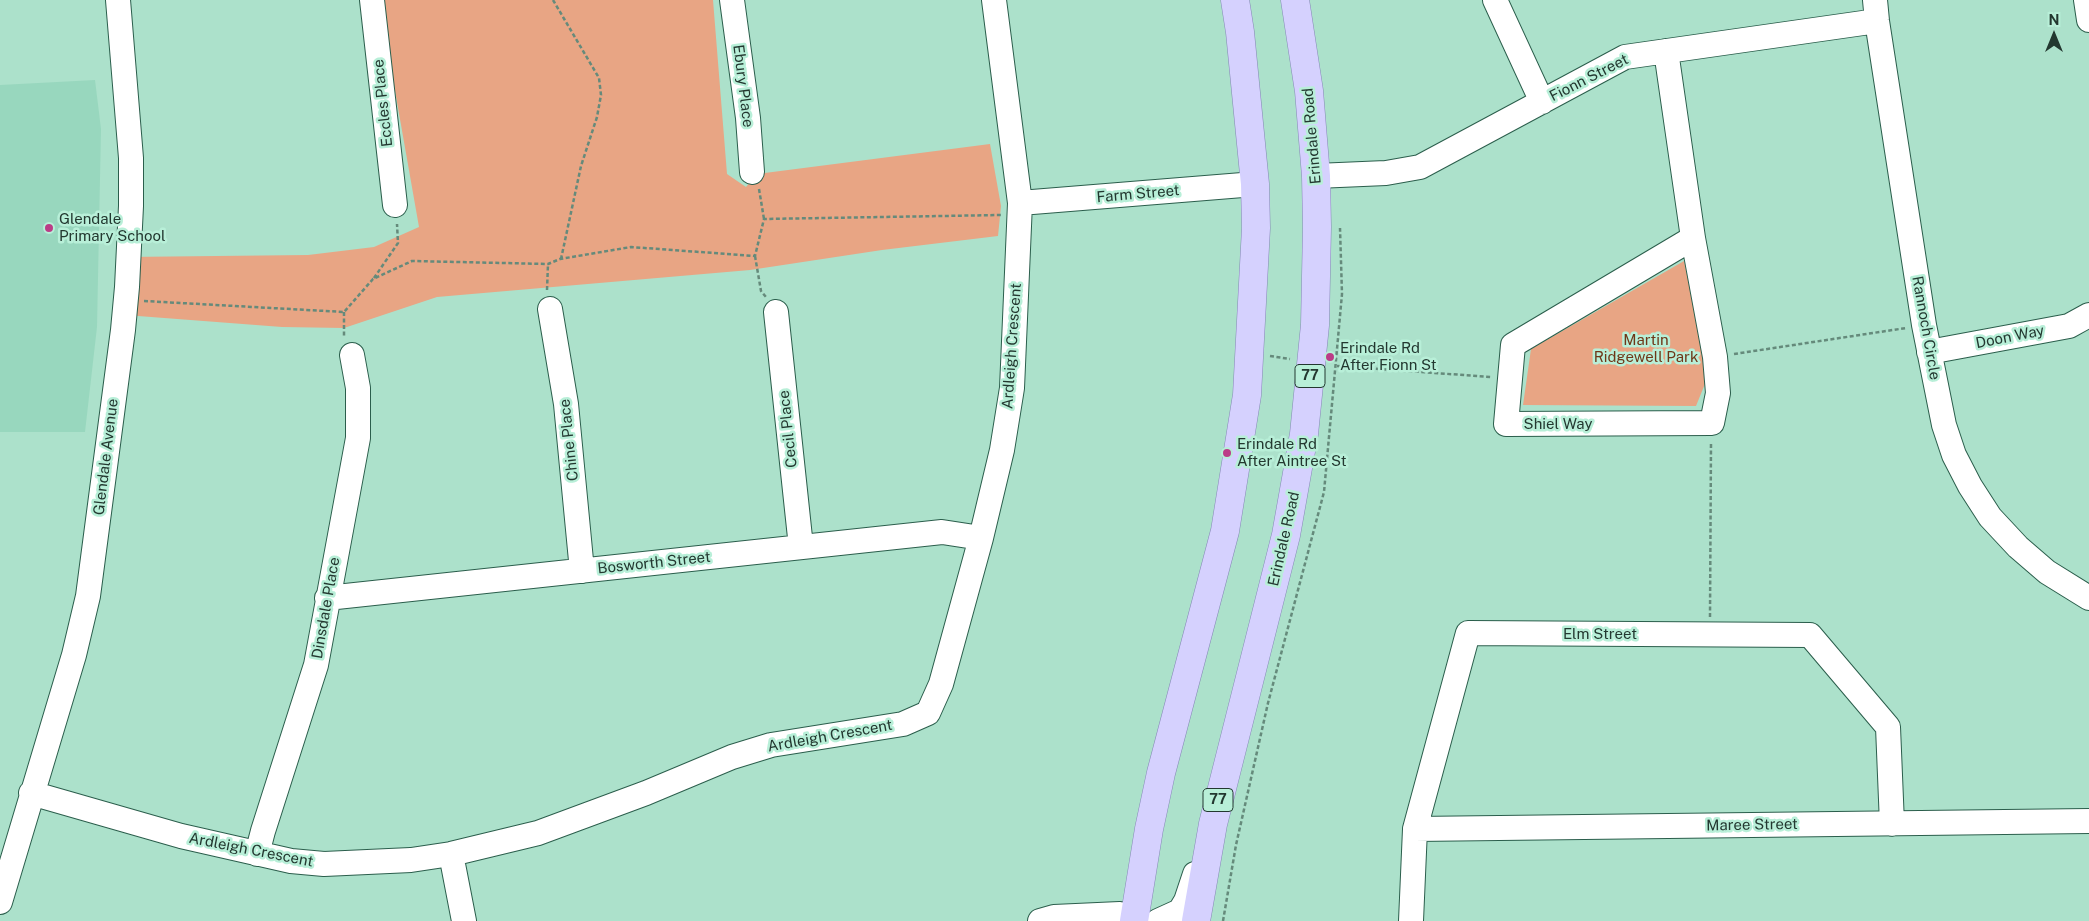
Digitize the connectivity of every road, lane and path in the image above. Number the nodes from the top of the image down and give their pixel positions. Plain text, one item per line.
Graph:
1 (118, 0) edge
2 (372, 0) edge
3 (553, 0) edge
4 (732, 0) edge
5 (994, 0) edge
6 (1235, 0) edge
7 (1295, 0) edge
8 (1495, 0) edge
9 (2086, 0) edge
10 (1876, 11) edge
11 (2089, 20) edge
12 (1666, 51) junction
13 (1542, 102) junction
14 (752, 172) joint
15 (1316, 176) junction
16 (1255, 184) junction
17 (396, 205) joint
18 (1020, 209) junction
19 (764, 219) junction
20 (1693, 238) junction
21 (755, 256) junction
22 (560, 259) junction
23 (548, 264) junction
24 (373, 280) junction
25 (126, 301) junction
26 (550, 309) joint
27 (344, 312) junction
28 (776, 312) joint
29 (2089, 316) edge
30 (1924, 325) junction
31 (1929, 352) junction
32 (1250, 353) junction
33 (352, 355) joint
34 (1715, 357) junction
35 (1311, 362) junction
36 (1510, 379) junction
37 (1712, 423) junction
38 (981, 538) junction
39 (800, 547) junction
40 (582, 571) junction
41 (327, 598) junction
42 (2089, 598) edge
43 (1710, 635) junction
44 (32, 793) junction
45 (2089, 822) edge
46 (1892, 824) junction
47 (1415, 829) junction
48 (257, 854) junction
49 (451, 854) junction
50 (1207, 856) junction
51 (0, 902) edge
52 (464, 921) edge
53 (1040, 921) edge
54 (1128, 921) edge
55 (1134, 921) edge
56 (1158, 921) edge
57 (1196, 921) edge
58 (1411, 921) edge

1 - 25 street, Glendale Avenue
2 - 17 street, Eccles Place
3 - 22 path
4 - 14 street, Ebury Place
5 - 18 street, Ardleigh Crescent
6 - 16 main road
7 - 15 main road, Erindale Road / 77
8 - 13 street
9 - 11 street
10 - 12 street, Fionn Street
10 - 30 street, Rannoch Circle
12 - 13 street, Fionn Street
12 - 20 street
13 - 15 street, Fionn Street
14 - 19 path
15 - 35 main road, Erindale Road / 77
16 - 18 street, Farm Street
16 - 32 main road
17 - 24 path
18 - 19 path
18 - 38 street, Ardleigh Crescent
19 - 21 path
20 - 34 street
20 - 36 street, Shiel Way
21 - 22 path
21 - 28 path
22 - 23 path
23 - 24 path
23 - 26 path
24 - 27 path
25 - 27 path
25 - 44 street, Glendale Avenue
26 - 40 street, Chine Place
27 - 33 path
28 - 39 street, Cecil Place
29 - 31 street, Doon Way
30 - 31 street, Rannoch Circle
30 - 34 path
31 - 42 street, Rannoch Circle
32 - 35 path
32 - 55 main road
33 - 41 street, Dinsdale Place
34 - 37 street
35 - 36 path
35 - 50 main road, Erindale Road / 77
36 - 37 street, Shiel Way
37 - 43 path
38 - 39 street, Bosworth Street
38 - 49 street, Ardleigh Crescent
39 - 40 street, Bosworth Street
40 - 41 street, Bosworth Street
41 - 48 street, Dinsdale Place
43 - 46 street, Elm Street
43 - 47 street, Elm Street
44 - 48 street, Ardleigh Crescent
44 - 51 street, Glendale Avenue
45 - 46 street, Maree Street
46 - 47 street, Maree Street
47 - 58 street, Elm Street
48 - 49 street, Ardleigh Crescent
49 - 52 street
50 - 56 street
50 - 57 main road, Erindale Road / 77
53 - 54 street

